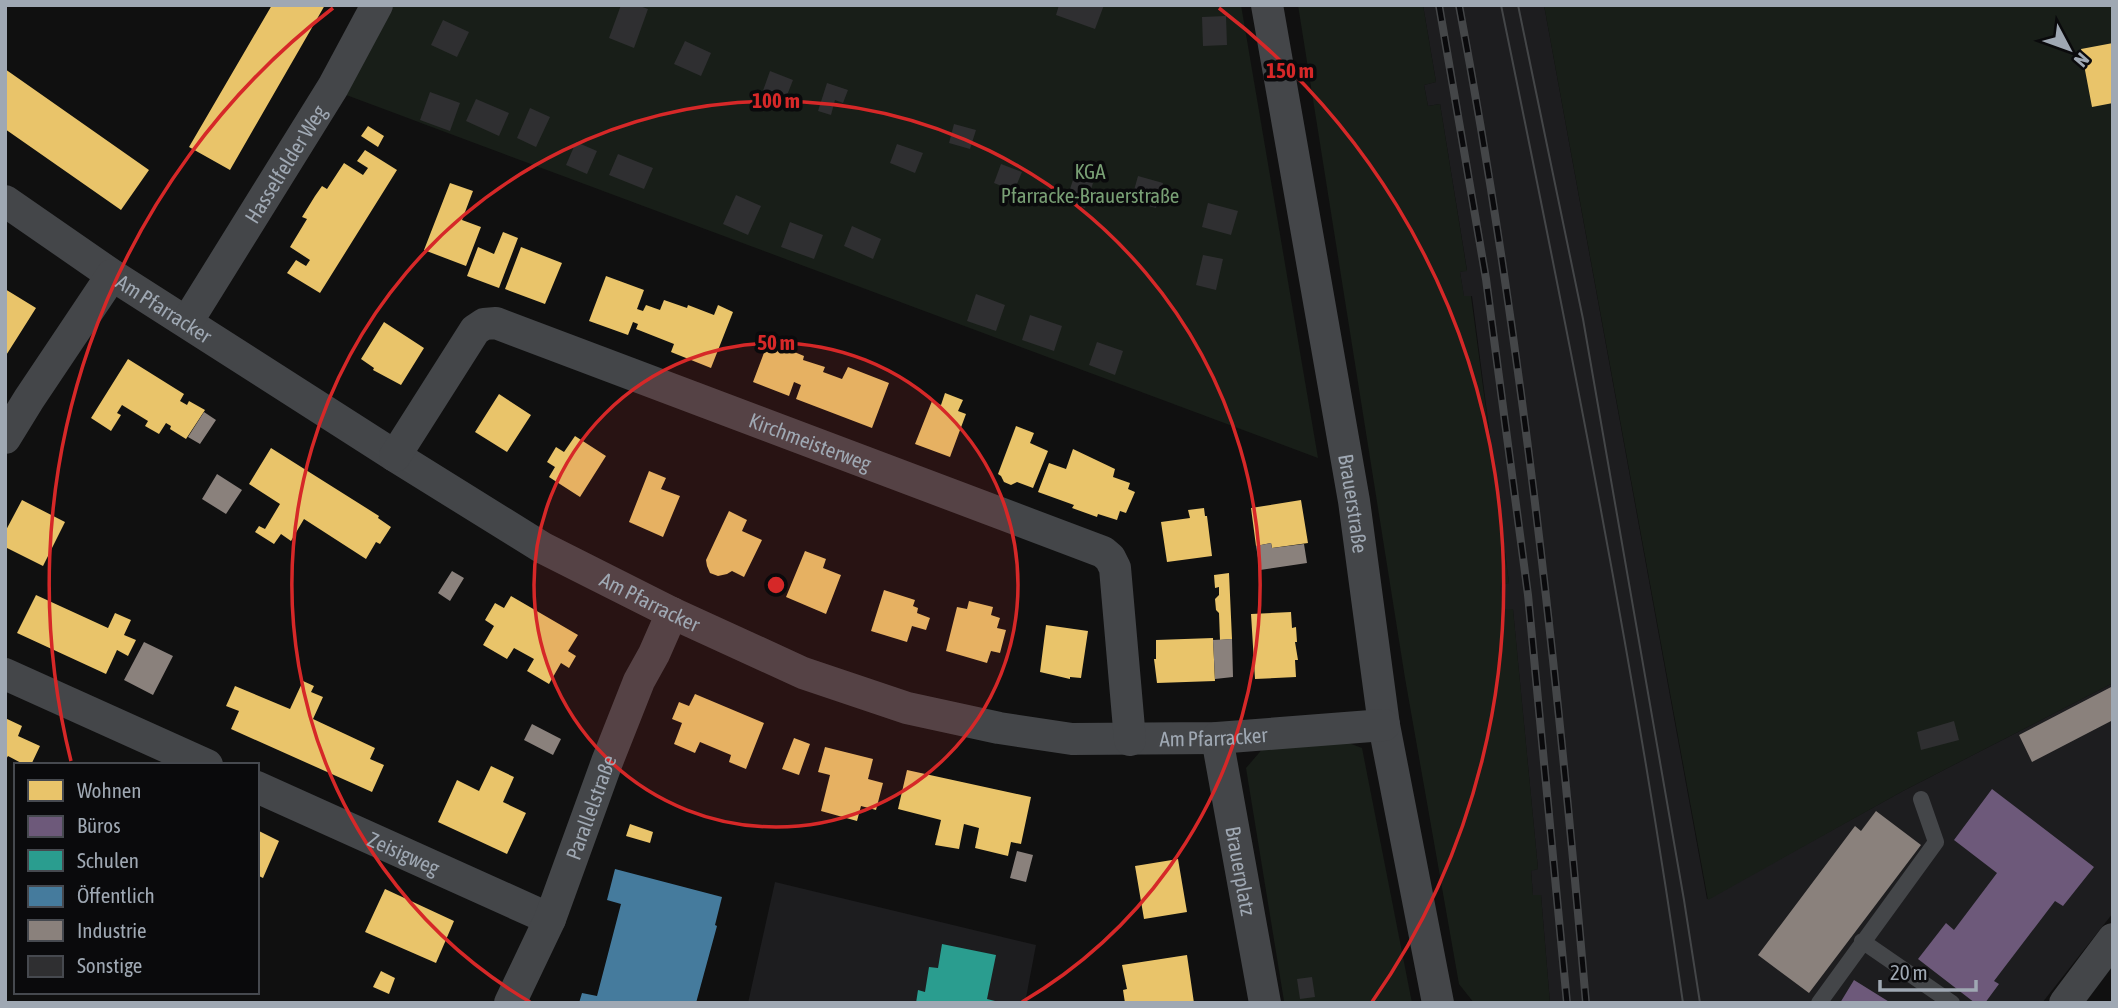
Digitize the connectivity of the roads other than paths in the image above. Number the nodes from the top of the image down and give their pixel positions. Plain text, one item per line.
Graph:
1 (377, 5) edge
2 (1267, 5) edge
3 (5, 201) edge
4 (112, 275) junction
5 (187, 322) junction
6 (5, 438) edge
7 (396, 456) junction
8 (672, 613) junction
9 (5, 674) edge
10 (1384, 725) junction
11 (1217, 738) junction
12 (1130, 740) junction
13 (203, 763) edge
14 (259, 788) edge
15 (1921, 799) dead end
16 (550, 919) junction
17 (2113, 939) edge
18 (1862, 941) junction
19 (510, 1003) edge
20 (1265, 1003) edge
21 (1438, 1003) edge
22 (1819, 1003) edge
23 (1952, 1003) edge
24 (2065, 1003) edge

1 - 5 street, Hasselfelder Weg
2 - 10 street, Brauerstraße
3 - 4 street, Am Pfarracker
4 - 5 street, Am Pfarracker
4 - 6 street
5 - 7 street, Am Pfarracker
7 - 8 street, Am Pfarracker
7 - 12 street, Kirchmeisterweg
8 - 12 street, Am Pfarracker
8 - 16 street, Parallelstraße
9 - 13 street
10 - 11 street, Am Pfarracker
10 - 21 street, Brauerstraße
11 - 12 street, Am Pfarracker
11 - 20 street, Brauerplatz
14 - 16 street, Zeisigweg
15 - 18 lane
16 - 19 street, Parallelstraße
17 - 24 street
18 - 22 lane
18 - 23 lane

